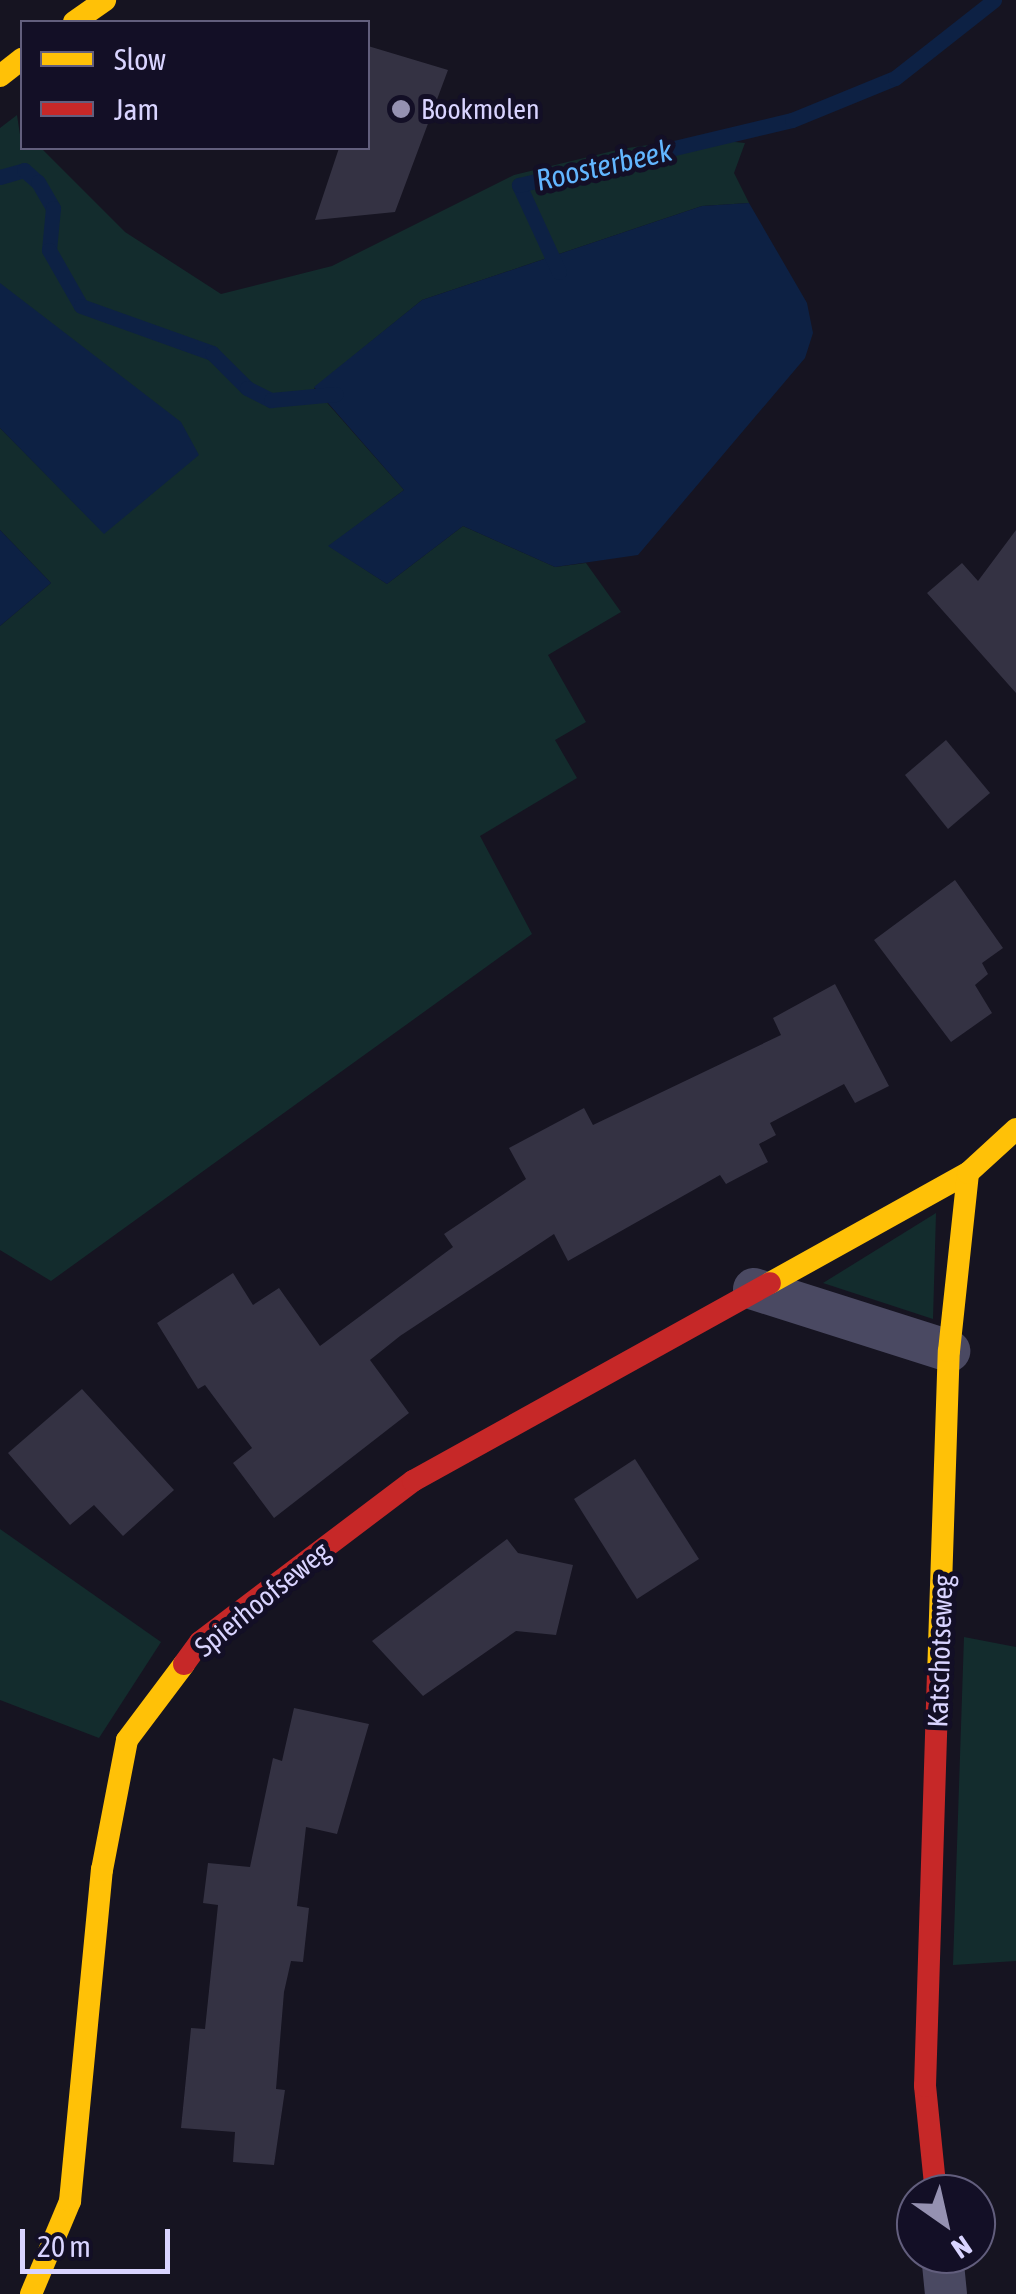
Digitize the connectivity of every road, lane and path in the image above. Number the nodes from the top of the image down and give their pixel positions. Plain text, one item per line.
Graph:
1 (106, 0) edge
2 (77, 20) edge
3 (1016, 1129) edge
4 (968, 1173) junction
5 (754, 1289) junction
6 (950, 1351) junction
7 (934, 2174) edge
8 (31, 2294) edge

1 - 2 street
3 - 4 street
4 - 5 street, Spierhoofseweg
4 - 6 street, Katschotseweg
5 - 6 street
5 - 8 street, Spierhoofseweg
6 - 7 street, Katschotseweg

